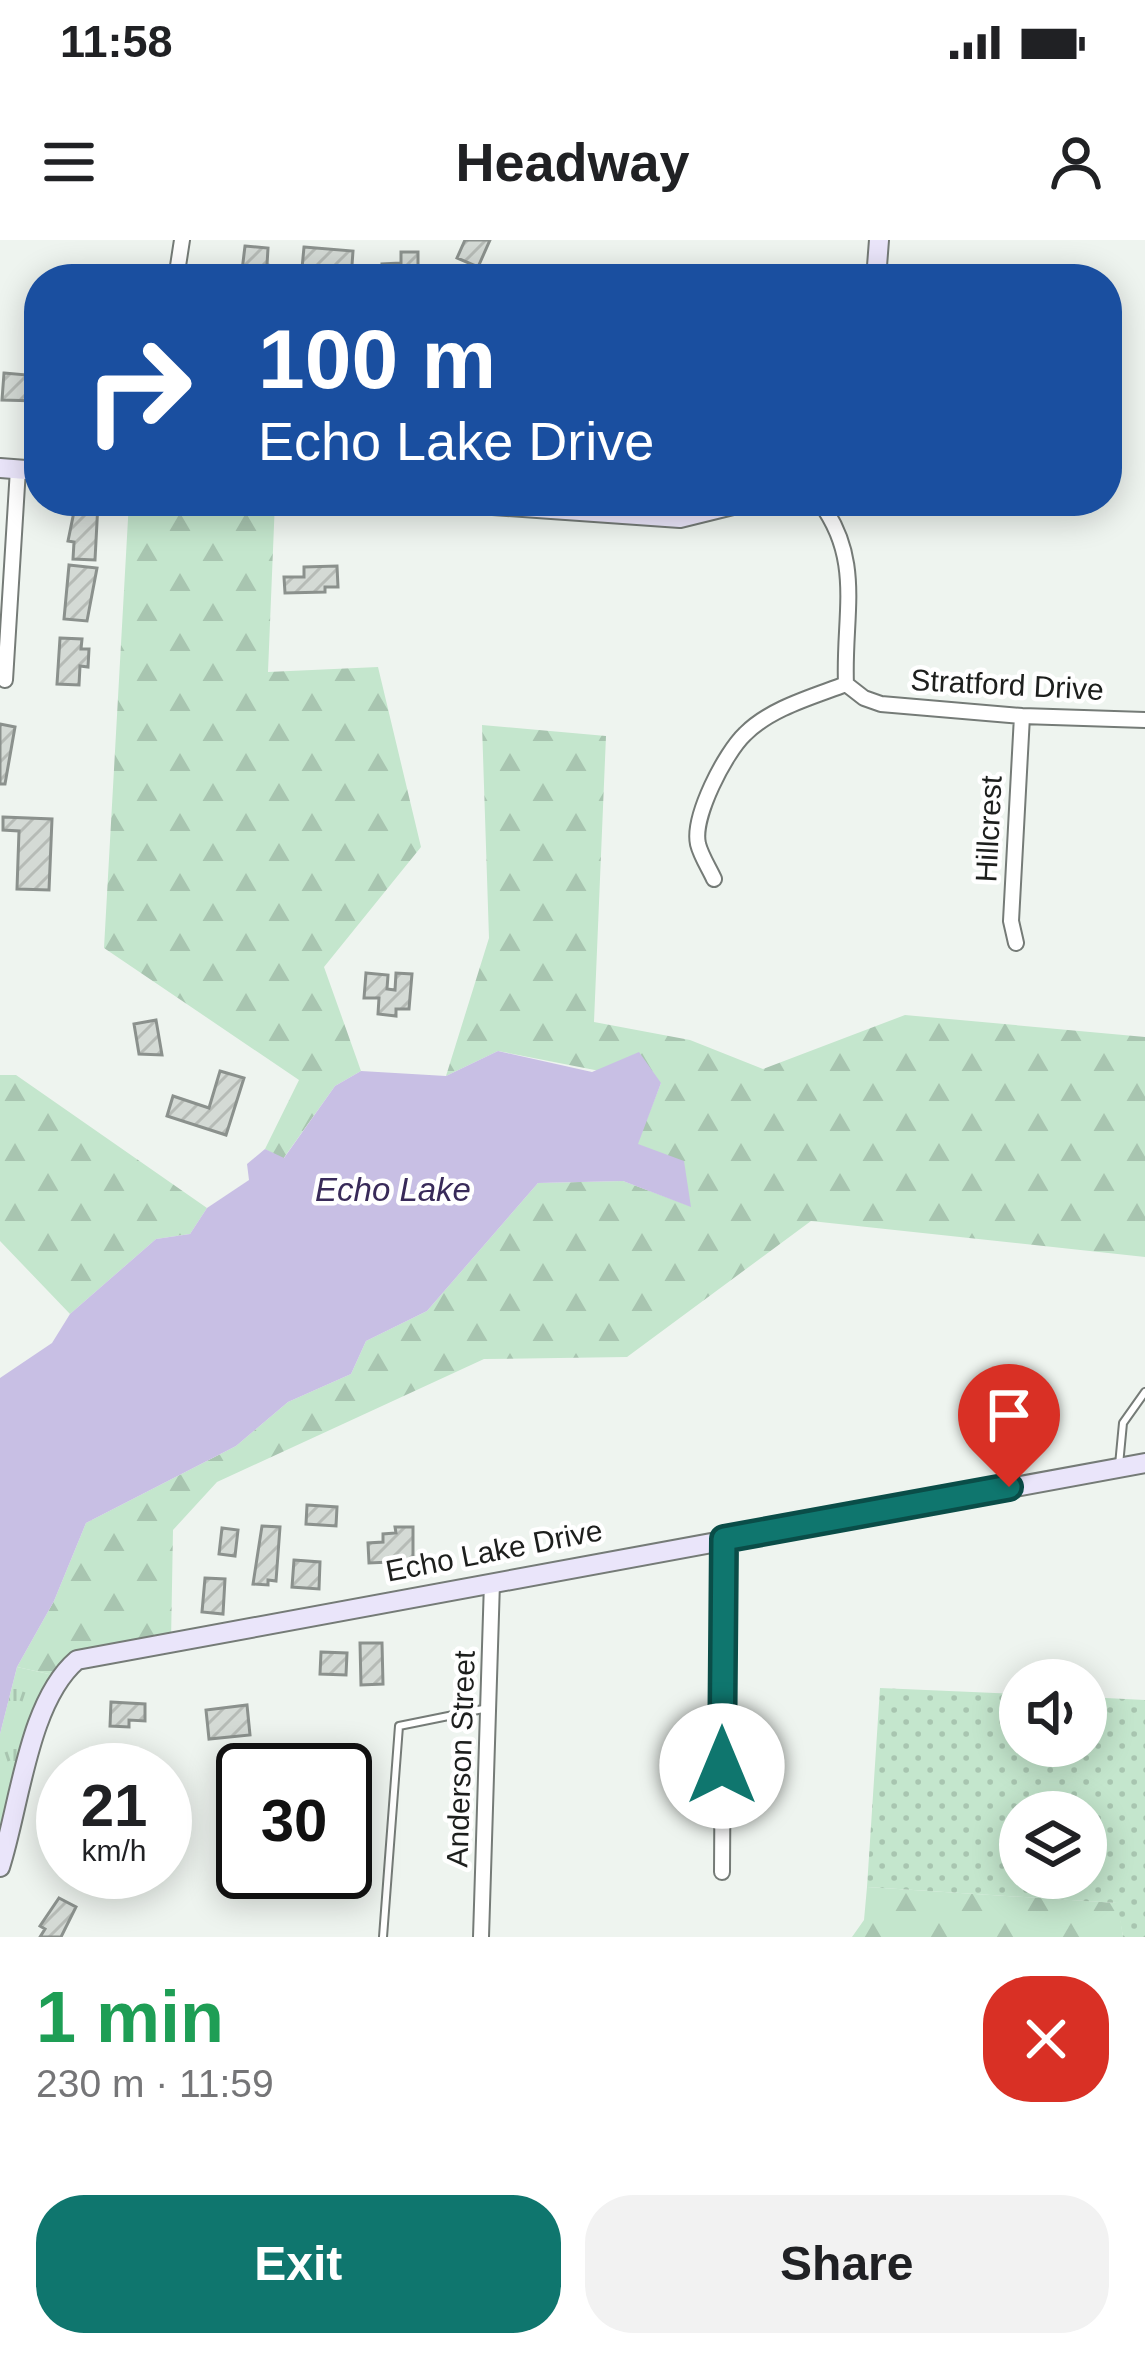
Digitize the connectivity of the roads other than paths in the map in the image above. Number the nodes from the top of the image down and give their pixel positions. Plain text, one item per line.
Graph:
1 (9, 468) edge
2 (651, 516) edge
3 (688, 516) edge
4 (831, 516) edge
5 (5, 680) dead end
6 (845, 684) junction
7 (1022, 716) junction
8 (1145, 719) edge
9 (714, 878) dead end
10 (1016, 944) dead end
11 (1145, 1392) edge
12 (1145, 1462) edge
13 (1119, 1467) junction
14 (724, 1539) junction
15 (492, 1582) junction
16 (490, 1708) junction
17 (0, 1867) edge
18 (722, 1872) dead end
19 (383, 1937) edge
20 (481, 1937) edge

1 - 5 street
2 - 3 street
4 - 6 street
6 - 7 street, Stratford Drive
6 - 9 street
7 - 8 street, Stratford Drive
7 - 10 street, Hillcrest
11 - 13 lane
12 - 13 street, Echo Lake Drive
13 - 14 street, Echo Lake Drive
14 - 15 street, Echo Lake Drive
14 - 18 street
15 - 16 street, Anderson Street
15 - 17 street, Echo Lake Drive
16 - 19 lane
16 - 20 street, Anderson Street

